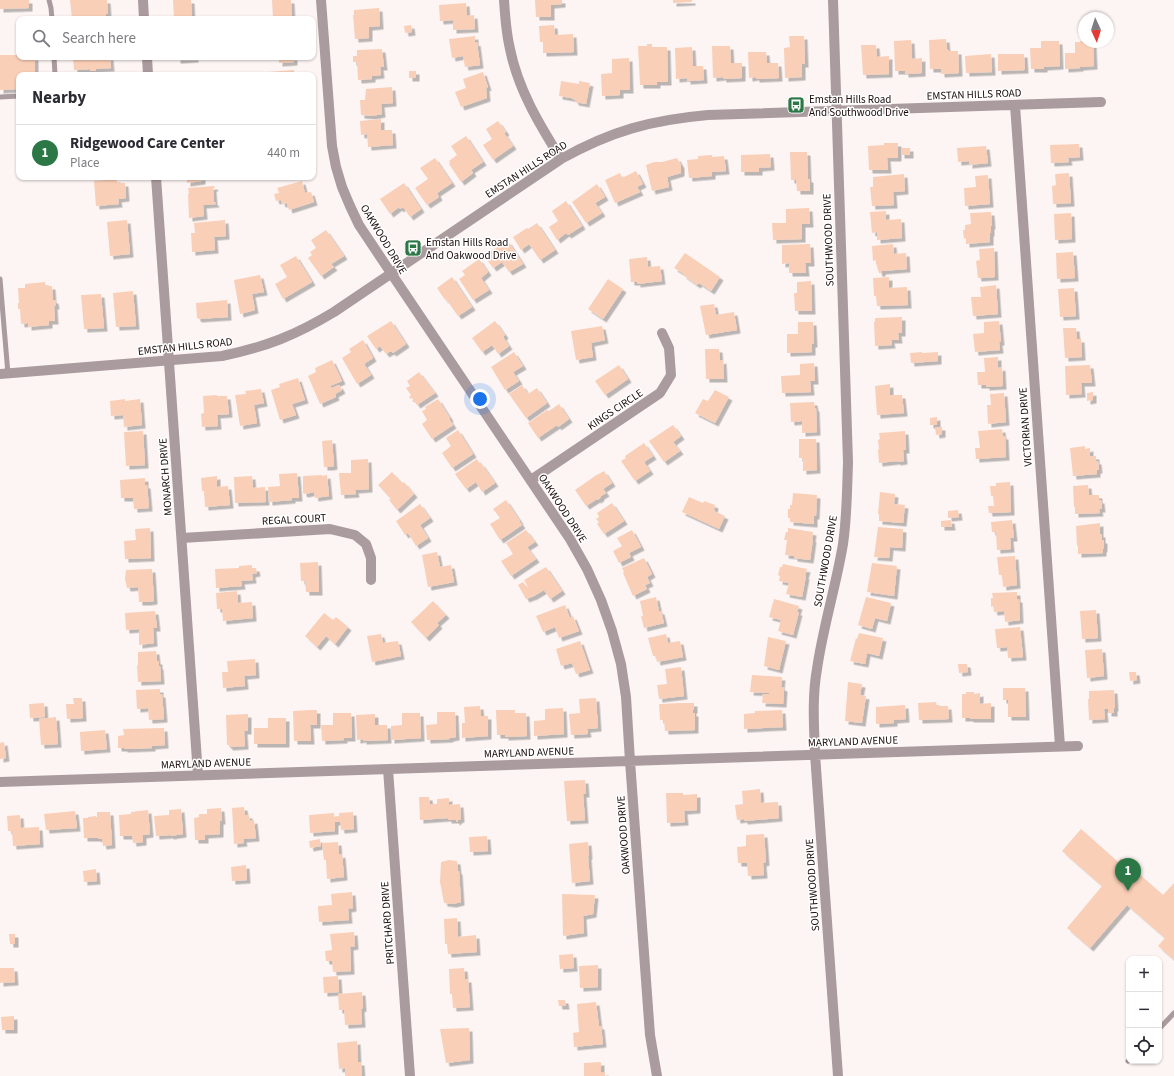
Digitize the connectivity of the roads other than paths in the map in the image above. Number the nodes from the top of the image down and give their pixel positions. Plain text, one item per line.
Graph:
1 (49, 0) edge
2 (143, 0) edge
3 (321, 0) edge
4 (504, 0) edge
5 (833, 0) edge
6 (52, 16) edge
7 (144, 16) edge
8 (54, 60) edge
9 (147, 60) edge
10 (54, 72) edge
11 (148, 72) edge
12 (16, 96) edge
13 (0, 97) edge
14 (1101, 102) dead end
15 (1015, 105) junction
16 (836, 111) junction
17 (561, 159) junction
18 (156, 180) edge
19 (391, 273) junction
20 (0, 279) edge
21 (662, 333) dead end
22 (169, 361) junction
23 (4, 374) edge
24 (531, 480) junction
25 (182, 538) junction
26 (371, 580) dead end
27 (1060, 746) junction
28 (1078, 746) dead end
29 (814, 754) junction
30 (630, 761) junction
31 (388, 769) junction
32 (198, 775) junction
33 (0, 782) edge
34 (1173, 1016) edge
35 (1160, 1028) edge
36 (410, 1076) edge
37 (657, 1076) edge
38 (838, 1076) edge

1 - 6 lane
2 - 7 street
3 - 19 street, OAKWOOD DRIVE
4 - 17 street
5 - 16 street, SOUTHWOOD DRIVE
8 - 10 lane
9 - 11 street
12 - 13 lane
14 - 15 street, EMSTAN HILLS ROAD
15 - 16 street, EMSTAN HILLS ROAD
15 - 27 street, VICTORIAN DRIVE
16 - 17 street, EMSTAN HILLS ROAD
16 - 29 street, SOUTHWOOD DRIVE
17 - 19 street, EMSTAN HILLS ROAD
18 - 22 street, MONARCH DRIVE
19 - 22 street, EMSTAN HILLS ROAD
19 - 24 street, OAKWOOD DRIVE
20 - 23 lane
21 - 24 street, KINGS CIRCLE
22 - 23 street, EMSTAN HILLS ROAD
22 - 25 street, MONARCH DRIVE
24 - 30 street, OAKWOOD DRIVE
25 - 26 street, REGAL COURT
25 - 32 street, MONARCH DRIVE
27 - 28 street, MARYLAND AVENUE
27 - 29 street, MARYLAND AVENUE
29 - 30 street, MARYLAND AVENUE
29 - 38 street, SOUTHWOOD DRIVE
30 - 31 street, MARYLAND AVENUE
30 - 37 street, OAKWOOD DRIVE
31 - 32 street, MARYLAND AVENUE
31 - 36 street, PRITCHARD DRIVE
32 - 33 street, MARYLAND AVENUE
34 - 35 lane

